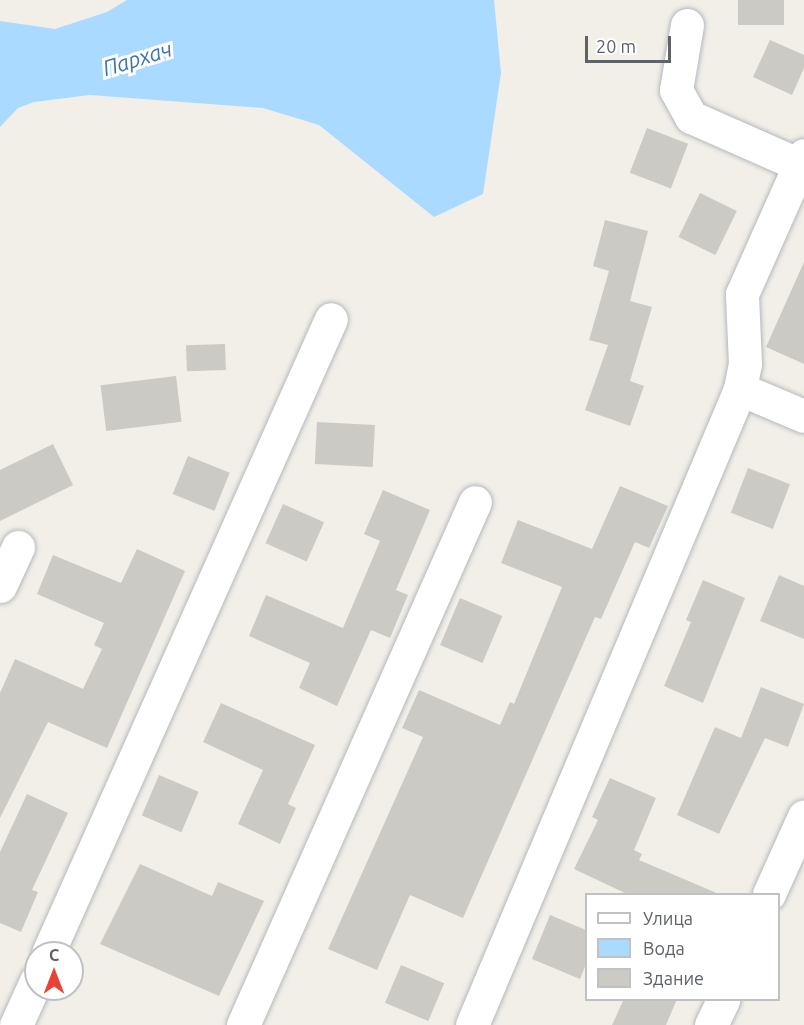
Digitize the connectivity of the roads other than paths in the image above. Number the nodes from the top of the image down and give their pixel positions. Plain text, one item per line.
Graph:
1 (687, 25) dead end
2 (802, 160) edge
3 (331, 319) dead end
4 (740, 389) junction
5 (804, 416) edge
6 (475, 502) dead end
7 (18, 547) dead end
8 (0, 586) edge
9 (804, 816) edge
10 (769, 893) edge
11 (53, 941) edge
12 (27, 1001) edge
13 (722, 1001) edge
14 (16, 1025) edge
15 (243, 1025) edge
16 (472, 1025) edge
17 (711, 1025) edge

1 - 2 street
2 - 4 street
3 - 11 street
4 - 5 street
4 - 16 street
6 - 15 street
7 - 8 street
9 - 10 street
12 - 14 street
13 - 17 street

